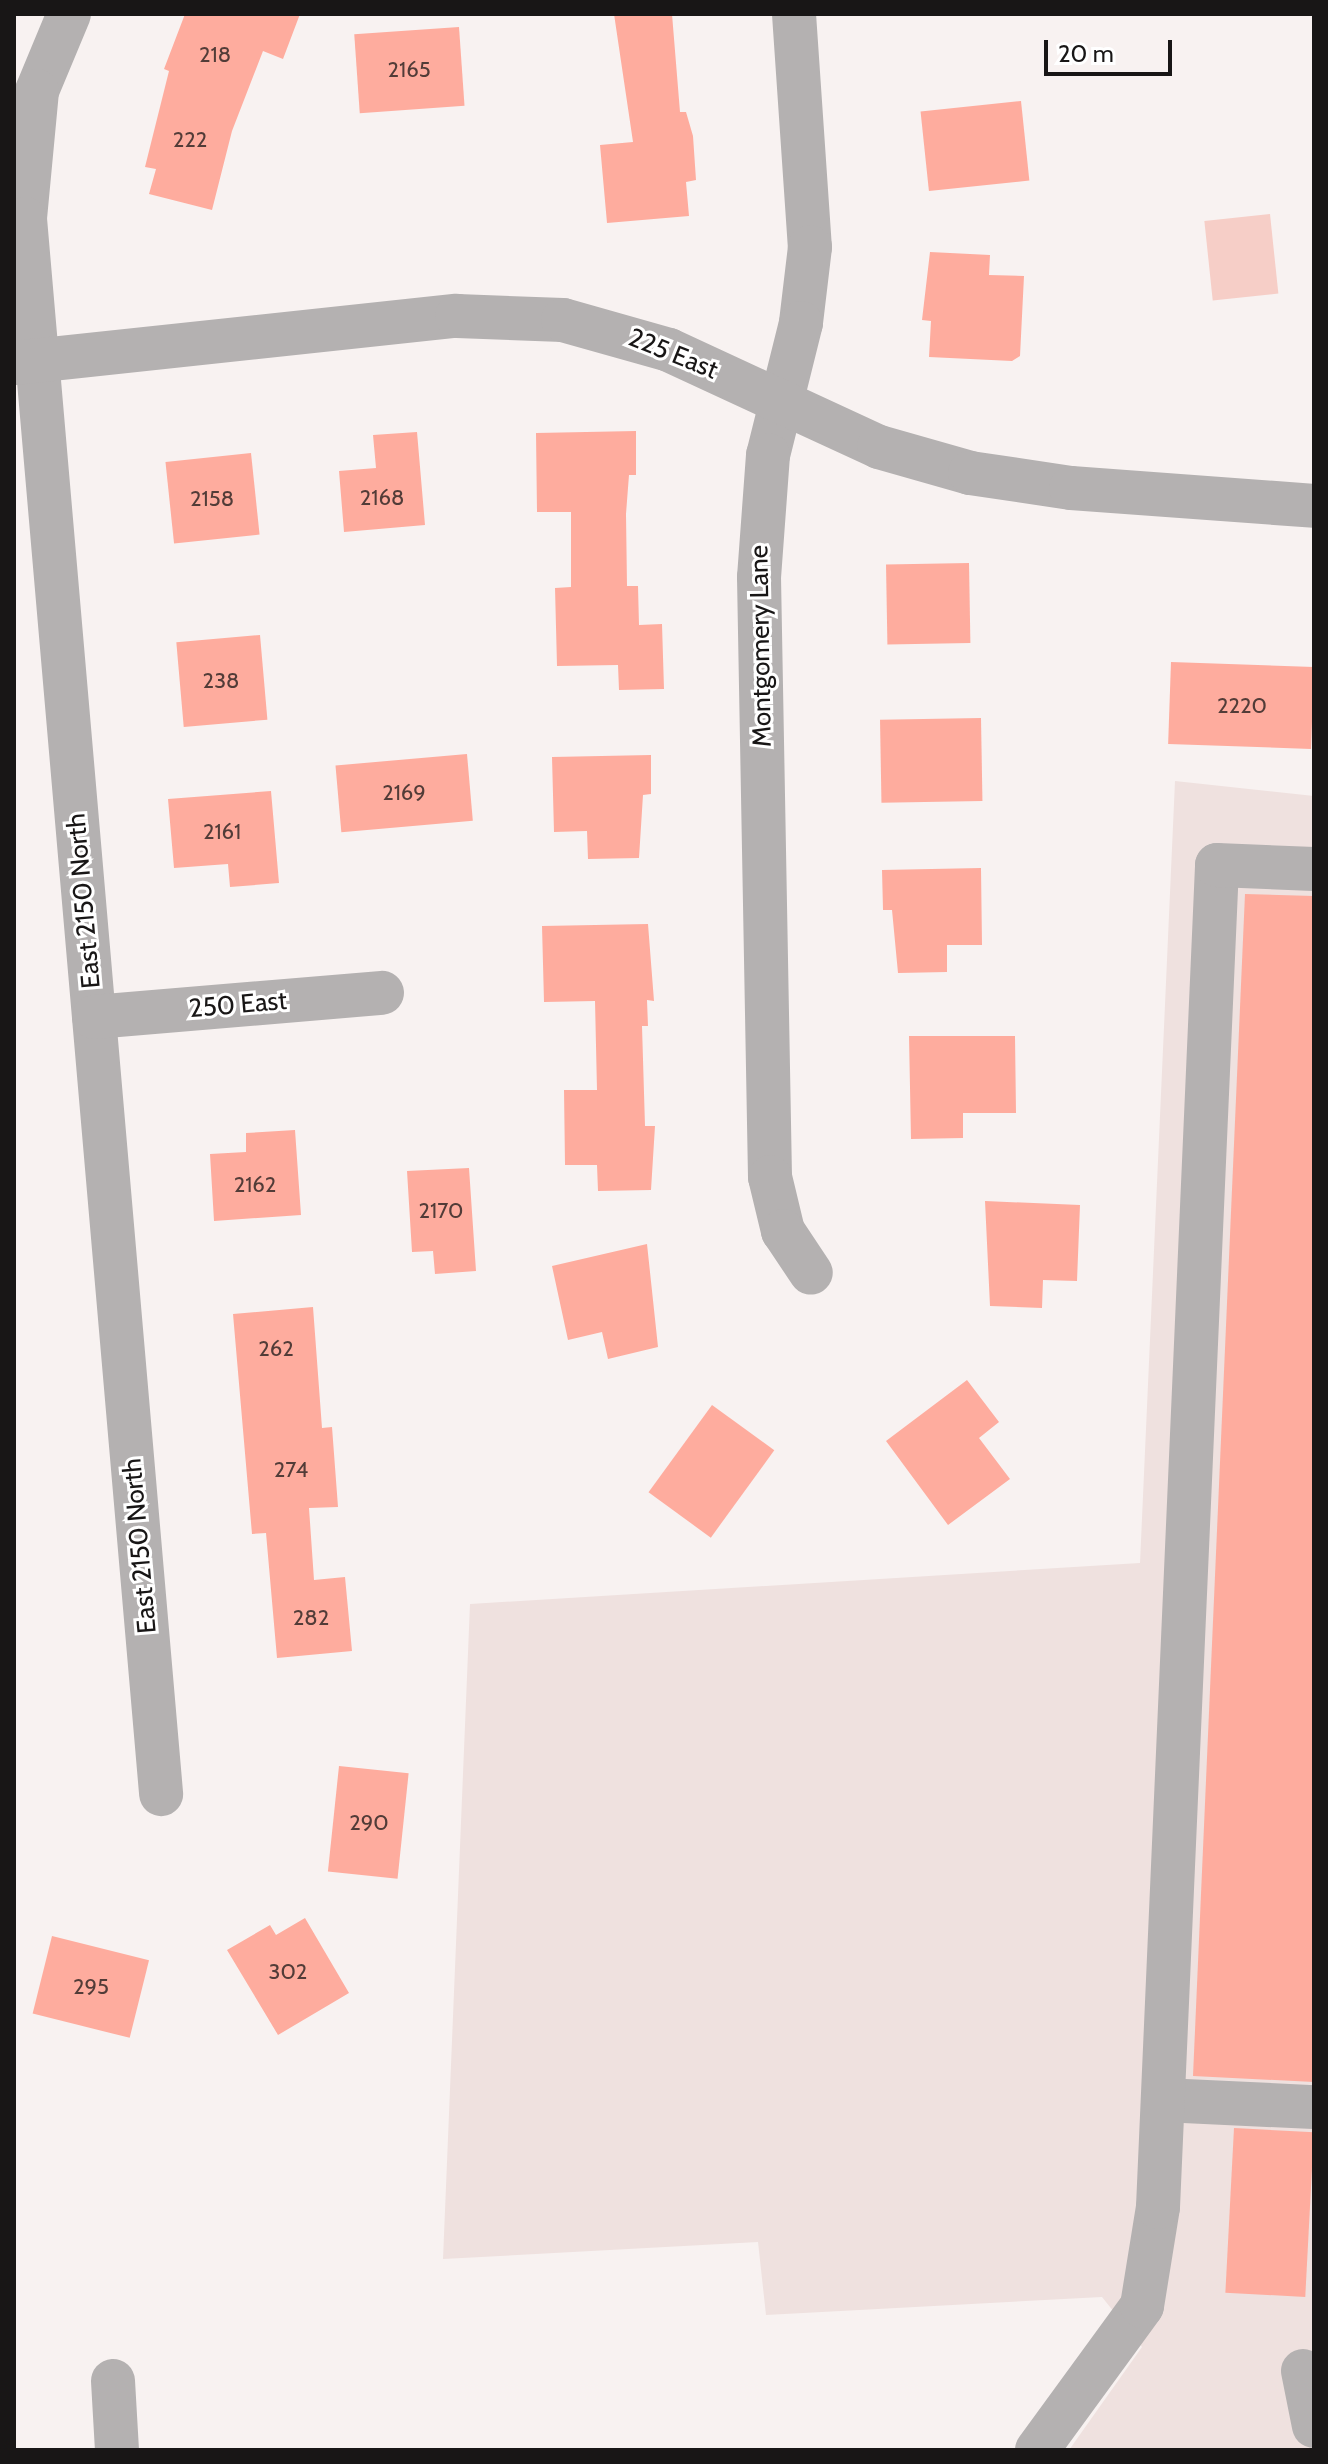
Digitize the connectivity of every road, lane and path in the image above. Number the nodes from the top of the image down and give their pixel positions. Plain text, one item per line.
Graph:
1 (69, 14) edge
2 (794, 14) edge
3 (25, 362) edge
4 (780, 401) junction
5 (1314, 506) edge
6 (1314, 869) edge
7 (382, 993) dead end
8 (94, 1017) junction
9 (811, 1273) dead end
10 (161, 1794) dead end
11 (1163, 2100) junction
12 (1314, 2107) edge
13 (1303, 2371) dead end
14 (113, 2381) dead end
15 (1314, 2426) edge
16 (117, 2450) edge
17 (1037, 2450) edge

1 - 3 street, East 2150 North
2 - 4 street, Montgomery Lane
3 - 4 street, 225 East
3 - 8 street, East 2150 North
4 - 5 street, 225 East
4 - 9 street, Montgomery Lane
6 - 11 street
7 - 8 street, 250 East
8 - 10 street, East 2150 North
11 - 12 street
11 - 17 street
13 - 15 street
14 - 16 street

